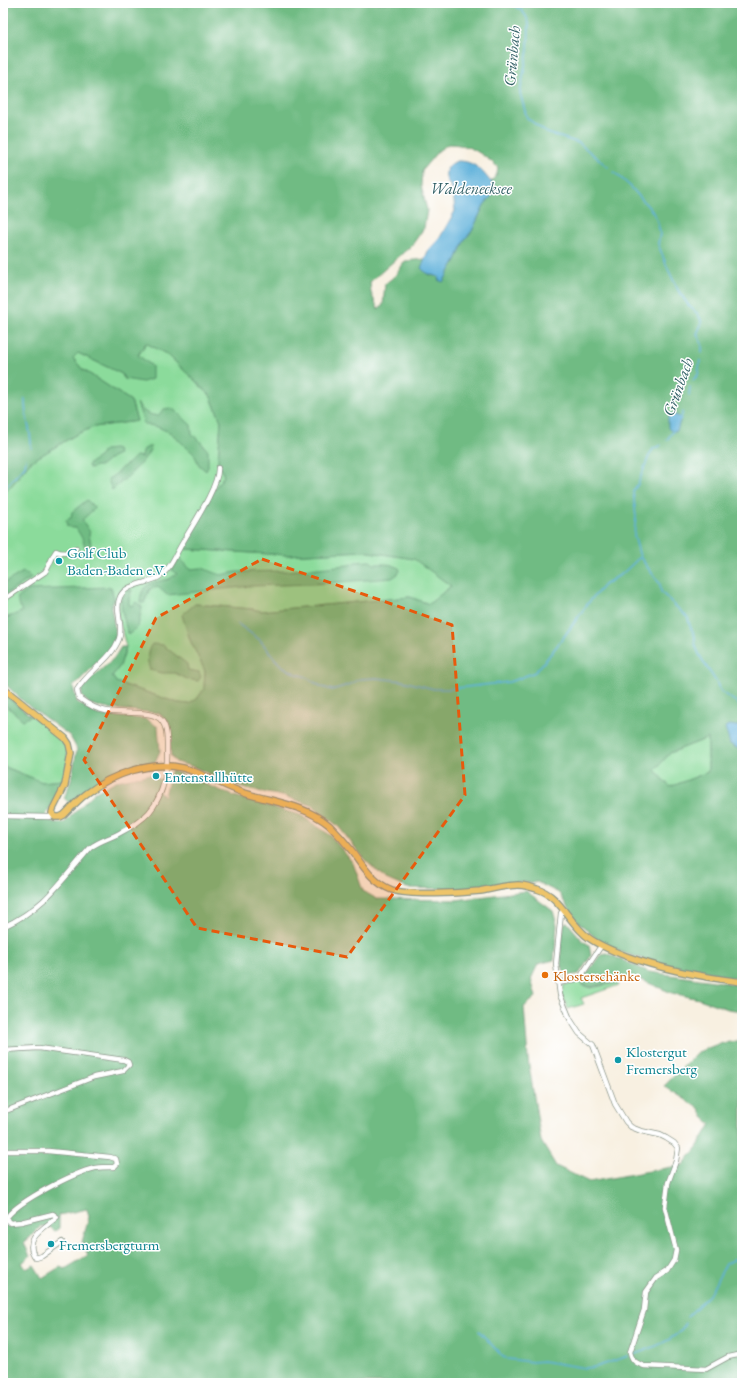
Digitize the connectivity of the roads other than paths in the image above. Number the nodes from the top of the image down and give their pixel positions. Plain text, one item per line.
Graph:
1 (218, 468) dead end
2 (76, 548) dead end
3 (3, 600) edge
4 (3, 688) edge
5 (166, 766) junction
6 (3, 816) edge
7 (53, 816) junction
8 (564, 910) junction
9 (3, 927) edge
10 (601, 946) junction
11 (742, 982) edge
12 (558, 983) junction
13 (3, 1050) edge
14 (3, 1112) edge
15 (3, 1151) edge
16 (62, 1242) dead end
17 (742, 1354) edge

1 - 5 street
2 - 3 street
4 - 7 main road
5 - 7 main road
5 - 8 main road
5 - 9 street
6 - 7 street
8 - 10 main road
8 - 12 street
10 - 11 main road
10 - 12 street
12 - 17 street
13 - 14 street
15 - 16 street

